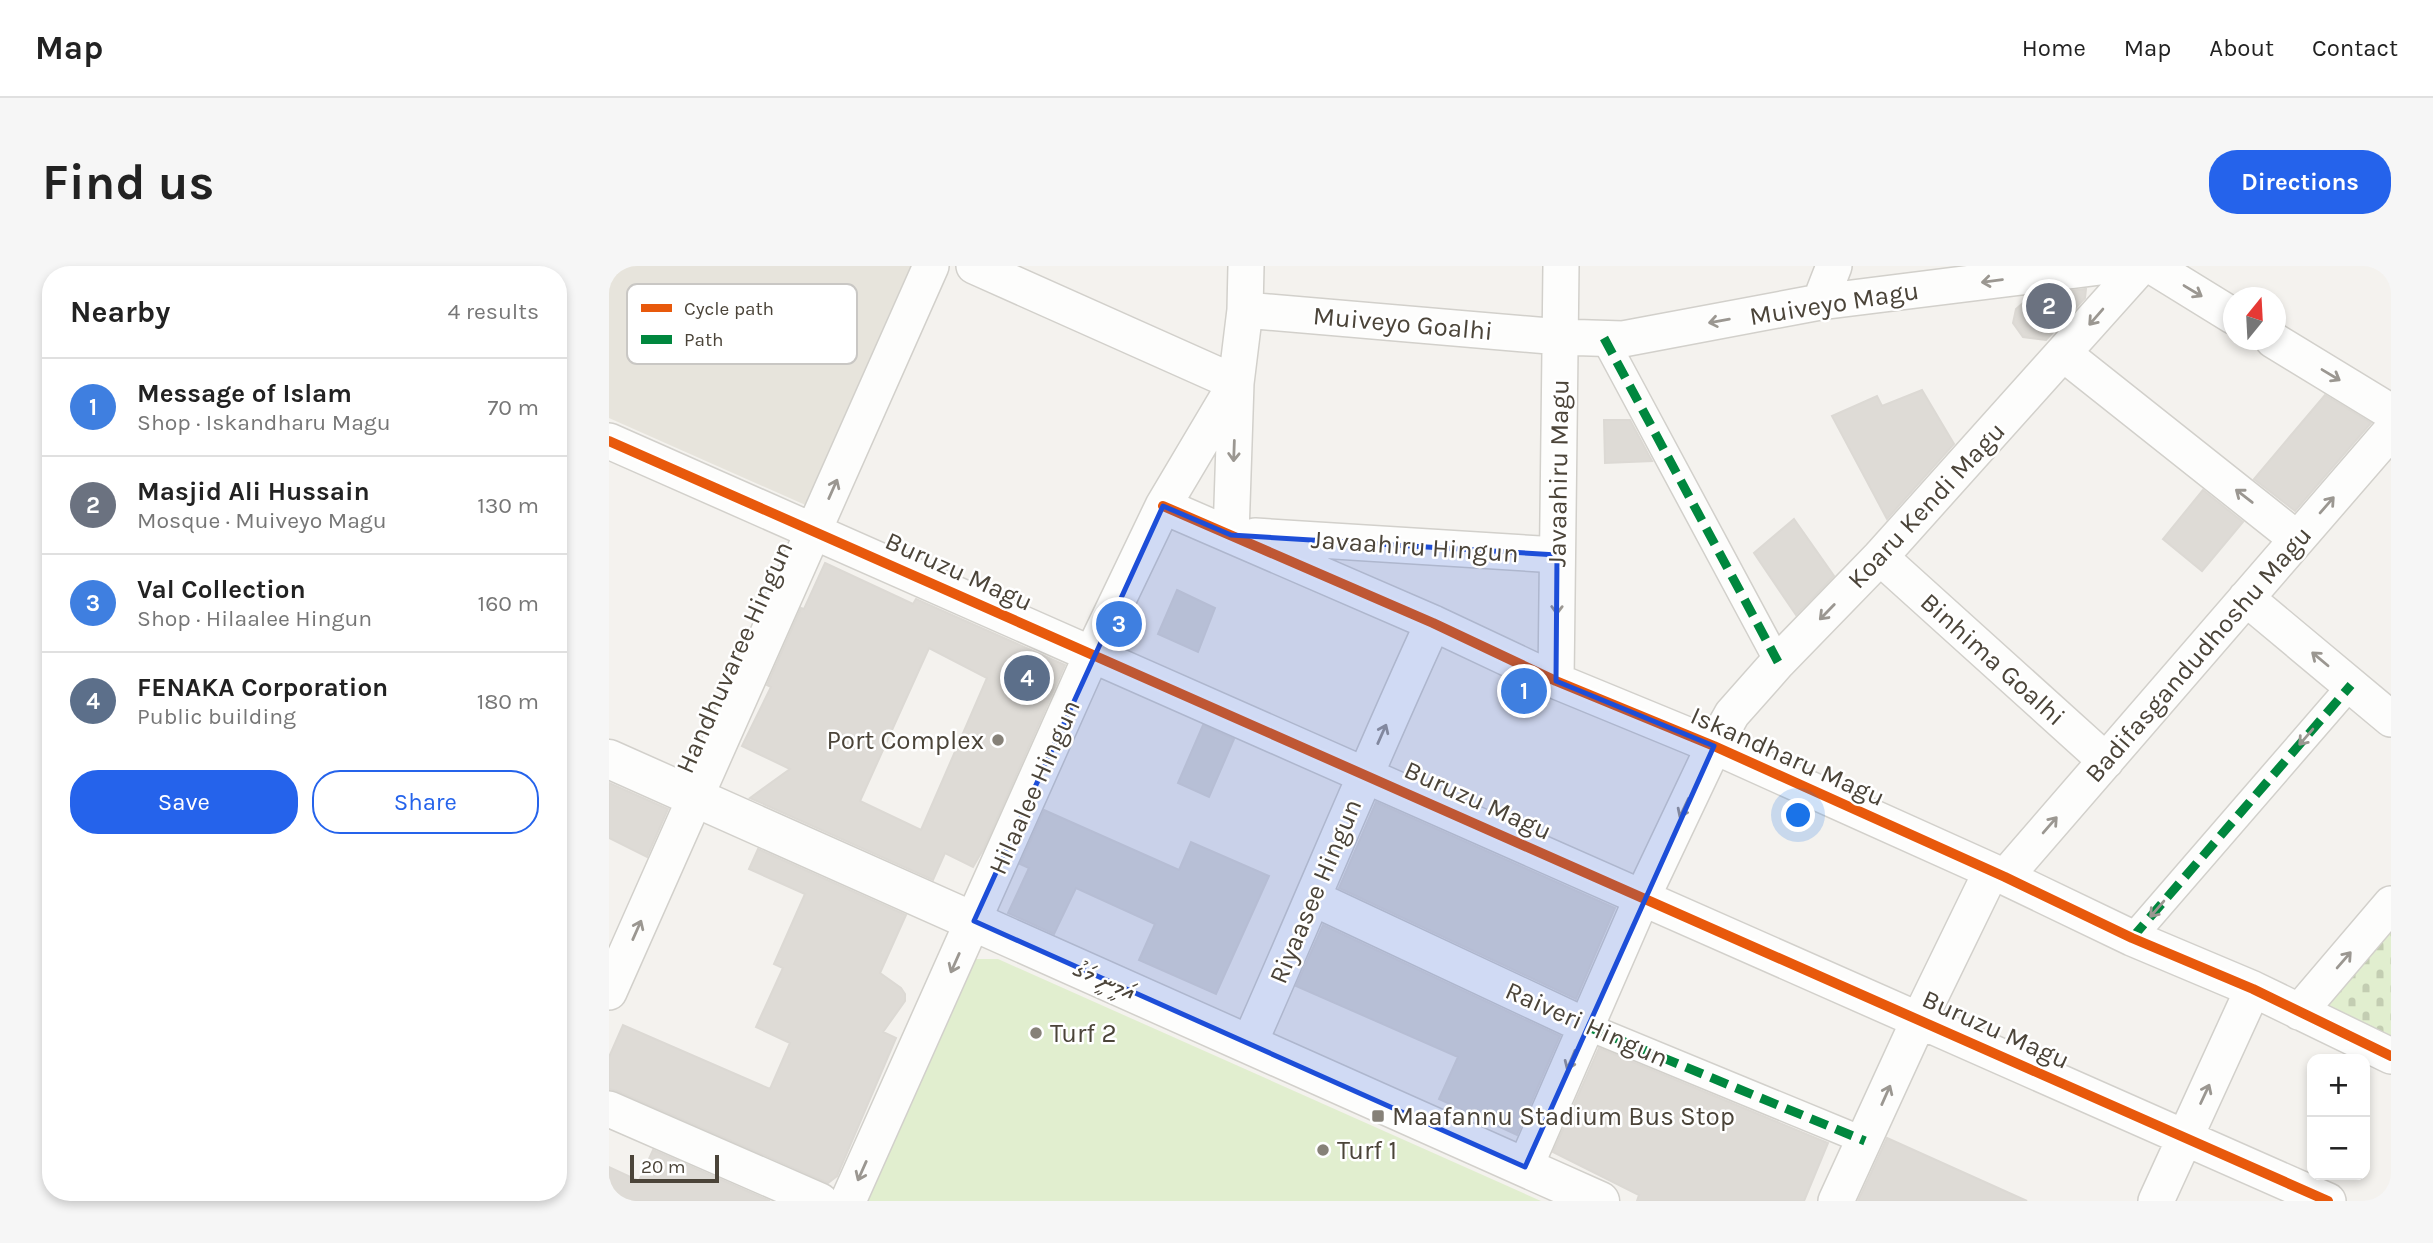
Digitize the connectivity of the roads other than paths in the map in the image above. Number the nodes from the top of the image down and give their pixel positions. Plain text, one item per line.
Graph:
1 (931, 266) edge
2 (974, 266) edge
3 (1247, 266) edge
4 (1561, 266) edge
5 (1834, 266) edge
6 (2108, 266) edge
7 (2141, 266) edge
8 (2152, 266) edge
9 (1820, 302) junction
10 (2223, 309) edge
11 (1245, 310) junction
12 (1560, 337) junction
13 (1604, 338) junction
14 (2286, 348) edge
15 (2064, 354) junction
16 (1236, 383) junction
17 (2391, 412) edge
18 (2391, 431) edge
19 (609, 441) edge
20 (1163, 506) junction
21 (814, 532) junction
22 (1231, 535) junction
23 (2297, 539) junction
24 (1557, 555) junction
25 (1880, 557) junction
26 (2246, 598) junction
27 (1433, 623) junction
28 (1092, 654) junction
29 (1778, 662) junction
30 (1556, 681) junction
31 (2351, 685) junction
32 (2391, 719) edge
33 (1714, 746) junction
34 (609, 759) edge
35 (2106, 761) junction
36 (1364, 774) junction
37 (696, 798) junction
38 (1998, 874) junction
39 (1313, 898) junction
40 (1642, 898) junction
41 (2391, 904) edge
42 (974, 921) junction
43 (2131, 938) junction
44 (2253, 989) junction
45 (609, 992) edge
46 (2299, 1012) junction
47 (1919, 1020) junction
48 (1586, 1026) junction
49 (1249, 1044) junction
50 (2391, 1056) edge
51 (609, 1108) edge
52 (2185, 1138) junction
53 (1865, 1141) junction
54 (1525, 1167) junction
55 (820, 1201) edge
56 (848, 1201) edge
57 (1601, 1201) edge
58 (1836, 1201) edge
59 (2156, 1201) edge
60 (2328, 1201) edge

21 -> 1 street, Handhuvaree Hingun
2 - 16 street
3 - 11 street
4 - 12 street, Javaahiru Magu
5 - 9 street
6 -> 9 street, Muiveyo Magu
7 -> 15 street, Koaru Kendi Magu
8 -> 10 street
9 -> 13 street, Muiveyo Magu
11 - 12 street, Muiveyo Goalhi
11 - 16 street
12 - 13 street, Muiveyo Magu
12 - 24 street, Javaahiru Magu
13 - 29 street
14 -> 17 street
23 -> 15 street
15 - 25 street, Koaru Kendi Magu
16 - 20 street, Hilaalee Hingun
16 -> 22 street
23 -> 18 street, Badifasgandudhoshu Magu
19 - 21 street, Buruzu Magu
20 - 22 street, Iskandharu Magu
20 - 28 street, Hilaalee Hingun
21 - 28 street, Buruzu Magu
21 - 37 street, Handhuvaree Hingun
22 - 24 street, Javaahiru Hingun
22 - 27 street, Iskandharu Magu
23 - 26 street, Badifasgandudhoshu Magu
24 -> 30 street, Javaahiru Magu
25 -> 29 street, Koaru Kendi Magu
25 - 35 street, Binhima Goalhi
31 -> 26 street
26 - 35 street, Badifasgandudhoshu Magu
27 - 30 street, Iskandharu Magu
36 -> 27 street, Riyaasee Hingun
28 - 36 street, Buruzu Magu
28 - 42 street, Hilaalee Hingun
29 - 33 street, Koaru Kendi Magu
30 - 33 street, Iskandharu Magu
31 - 32 street
31 -> 43 street
33 - 38 street, Iskandharu Magu
33 -> 40 street, Koaru Kendi Magu
34 - 37 street, އަމީނީ މަގު
38 -> 35 street, Badifasgandudhoshu Magu
36 - 39 street, Riyaasee Hingun
36 - 40 street, Buruzu Magu
37 - 42 street, އަމީނީ މަގު
45 -> 37 street, Handhuvaree Hingun
38 - 43 street, Iskandharu Magu
38 - 47 street, Badifasgandudhoshu Magu
39 - 48 street, Raiveri Hingun
39 - 49 street, Riyaasee Hingun
40 - 47 street, Buruzu Magu
40 - 48 street, Koaru Kendi Magu
46 -> 41 street
42 - 49 street, އަމީނީ މަގު
42 -> 56 street, Hilaalee Hingun
43 - 44 street, Iskandharu Magu
44 - 46 street, Iskandharu Magu
52 -> 44 street
46 - 50 street, Iskandharu Magu
47 - 52 street, Buruzu Magu
53 -> 47 street, Badifasgandudhoshu Magu
48 - 53 street, Raiveri Hingun
48 -> 54 street, Koaru Kendi Magu
49 - 54 street, އަމީނީ މަގު
51 - 55 street
52 - 59 street
52 - 60 street, Buruzu Magu
53 - 58 street, Badifasgandudhoshu Magu
54 - 57 street, އަމީނީ މަގު

